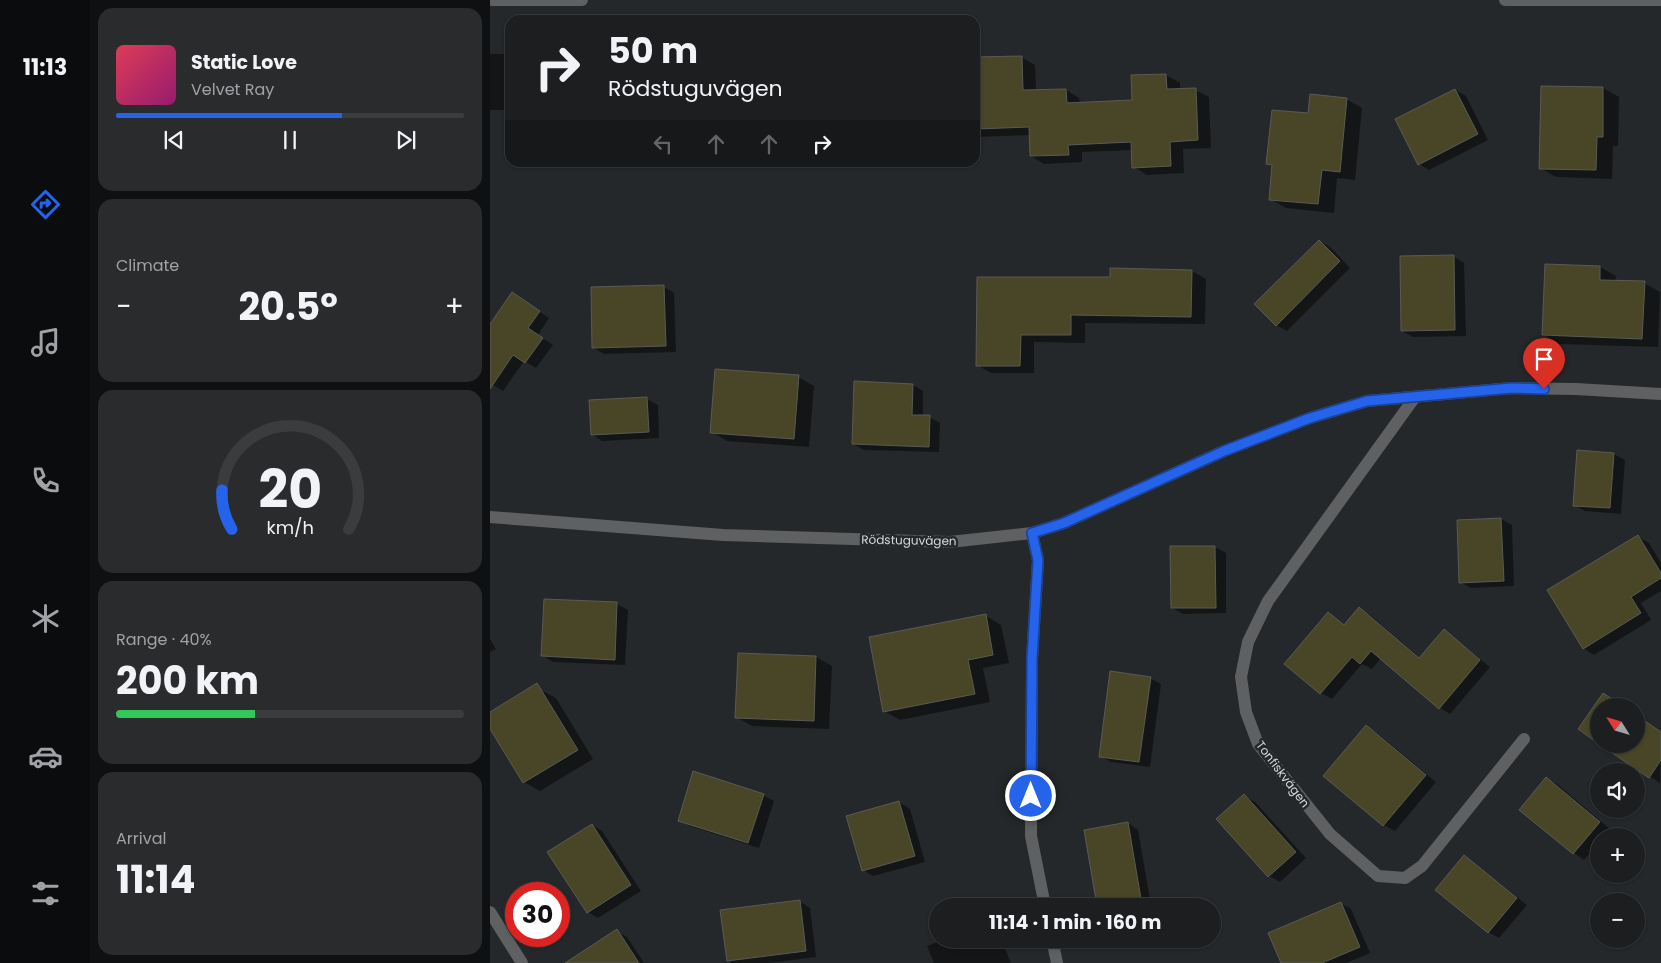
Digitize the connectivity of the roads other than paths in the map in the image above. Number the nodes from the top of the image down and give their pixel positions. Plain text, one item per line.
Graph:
1 (490, 0) edge
2 (582, 0) edge
3 (1504, 0) edge
4 (1661, 0) edge
5 (1661, 394) edge
6 (1415, 397) junction
7 (490, 517) edge
8 (1032, 533) junction
9 (1524, 739) dead end
10 (1043, 898) edge
11 (490, 912) edge
12 (1054, 948) edge
13 (522, 963) edge
14 (1057, 963) edge

1 - 2 street
3 - 4 street
5 - 6 street, Rödstuguvägen
6 - 8 street, Rödstuguvägen
6 - 9 street, Tonfiskvägen
7 - 8 street, Rödstuguvägen
8 - 10 street
11 - 13 street
12 - 14 street

